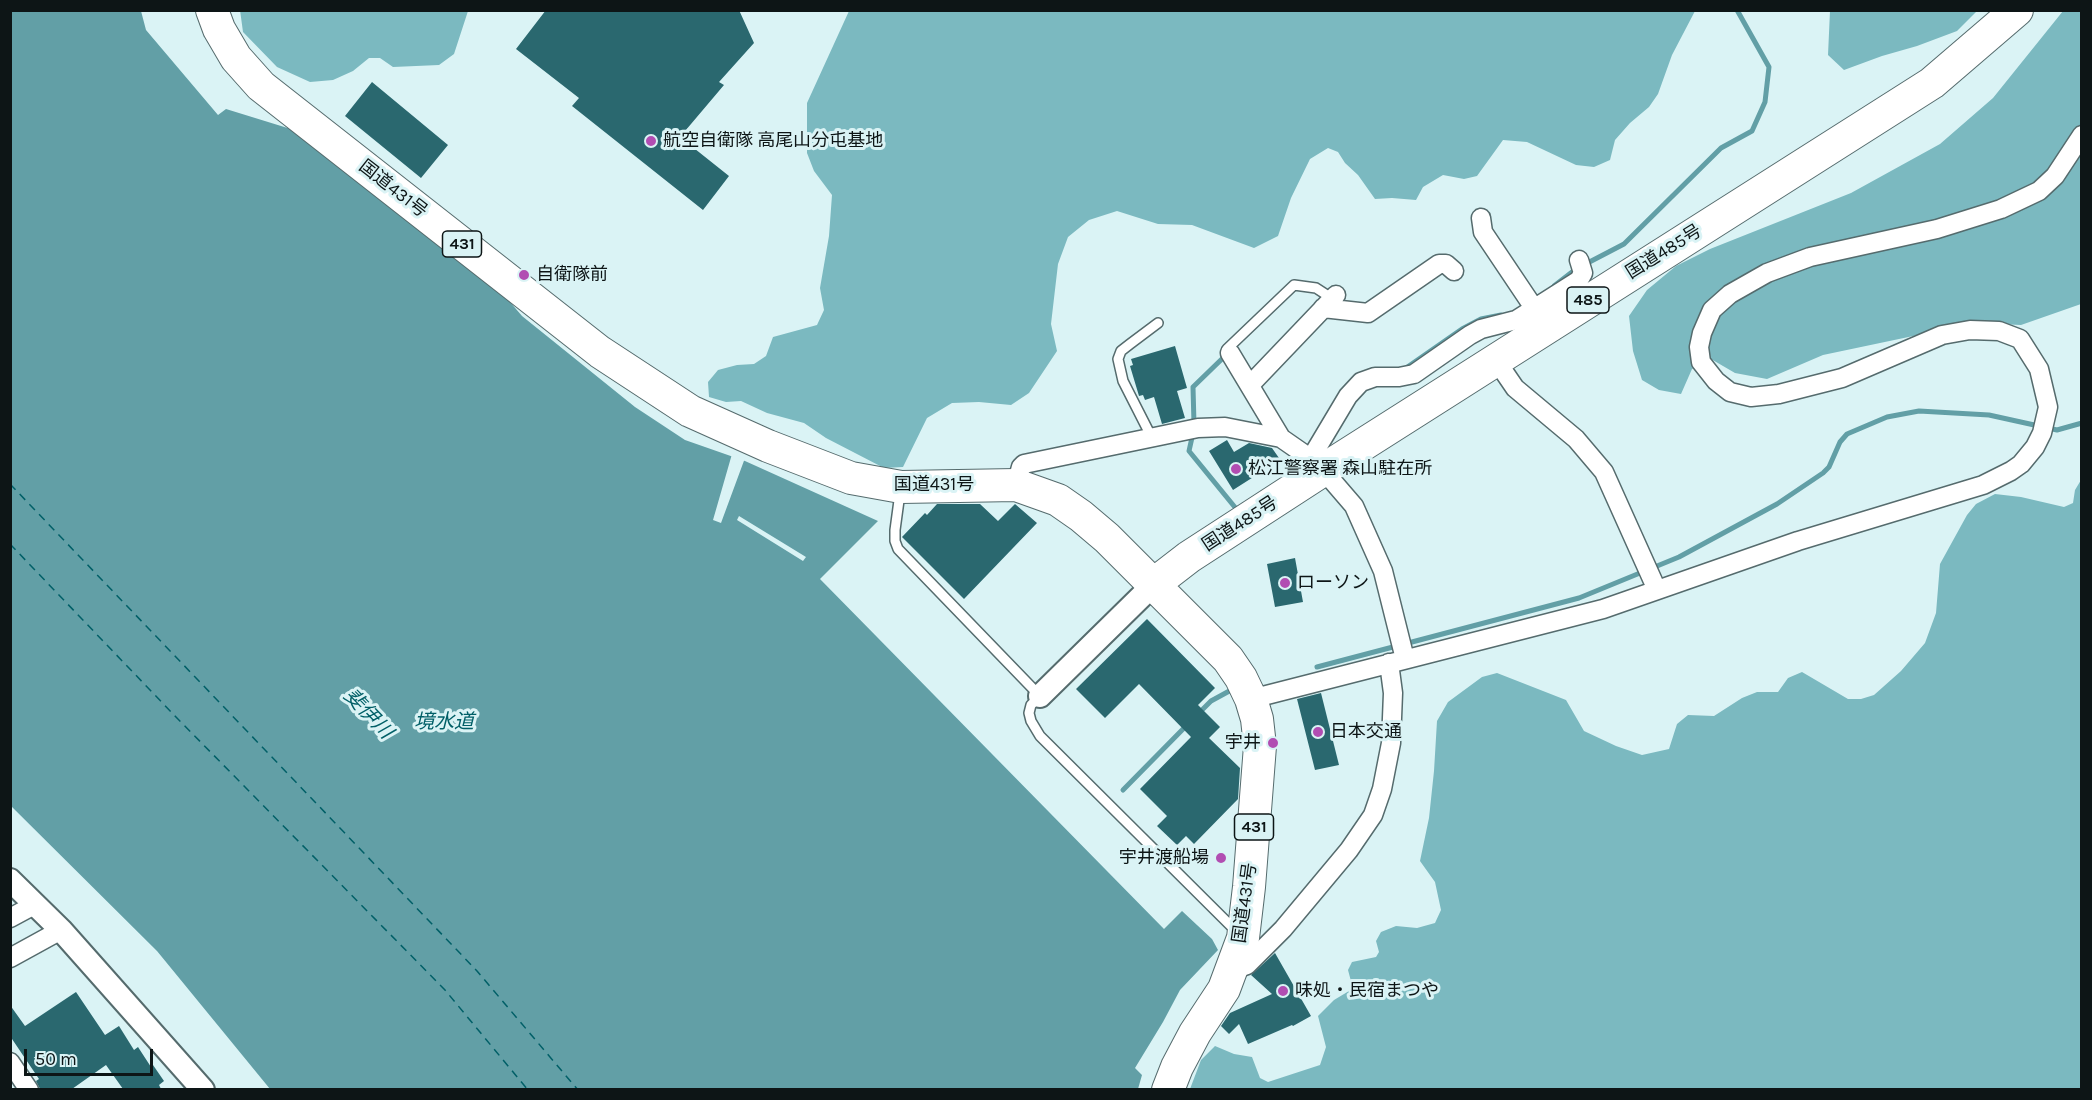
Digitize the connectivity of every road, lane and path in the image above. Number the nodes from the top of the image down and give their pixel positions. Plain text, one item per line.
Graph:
1 (212, 10) edge
2 (2017, 10) edge
3 (2082, 135) edge
4 (1481, 218) dead end
5 (1579, 260) dead end
6 (1454, 272) dead end
7 (1331, 301) junction
8 (1534, 308) junction
9 (1158, 323) dead end
10 (1470, 335) junction
11 (1490, 350) dead end
12 (1229, 351) joint
13 (1502, 369) dead end
14 (1250, 385) junction
15 (1152, 438) junction
16 (1281, 438) junction
17 (1312, 459) junction
18 (1017, 485) junction
19 (901, 487) junction
20 (1651, 577) junction
21 (1154, 584) junction
22 (1400, 653) junction
23 (1040, 696) junction
24 (1251, 699) junction
25 (10, 880) edge
26 (36, 904) junction
27 (10, 918) edge
28 (61, 930) junction
29 (1243, 938) junction
30 (10, 958) edge
31 (1233, 970) junction
32 (12, 1068) edge
33 (29, 1089) edge
34 (204, 1089) edge
35 (1168, 1089) edge

1 - 19 highway, 国道431号 / 431
2 - 17 highway, 国道485号 / 485
3 - 20 street
4 - 8 street
5 - 8 street
6 - 7 street
7 - 12 lane
7 - 14 street
8 - 10 street
9 - 15 lane
10 - 11 street
10 - 17 street
12 - 14 street
13 - 20 street
14 - 16 street
15 - 16 street
15 - 18 street
16 - 17 street
17 - 21 highway, 国道485号 / 485
17 - 22 street
18 - 19 highway, 国道431号 / 431
18 - 21 highway, 国道431号 / 431
19 - 23 lane
20 - 22 street
21 - 23 street
21 - 24 highway, 国道431号 / 431
22 - 24 street
22 - 31 street
23 - 29 lane
24 - 29 highway, 国道431号 / 431
25 - 26 street
26 - 27 street
26 - 28 street
28 - 30 street
28 - 34 street
29 - 31 highway, 国道431号 / 431
31 - 35 highway, 国道431号 / 431
32 - 33 street

